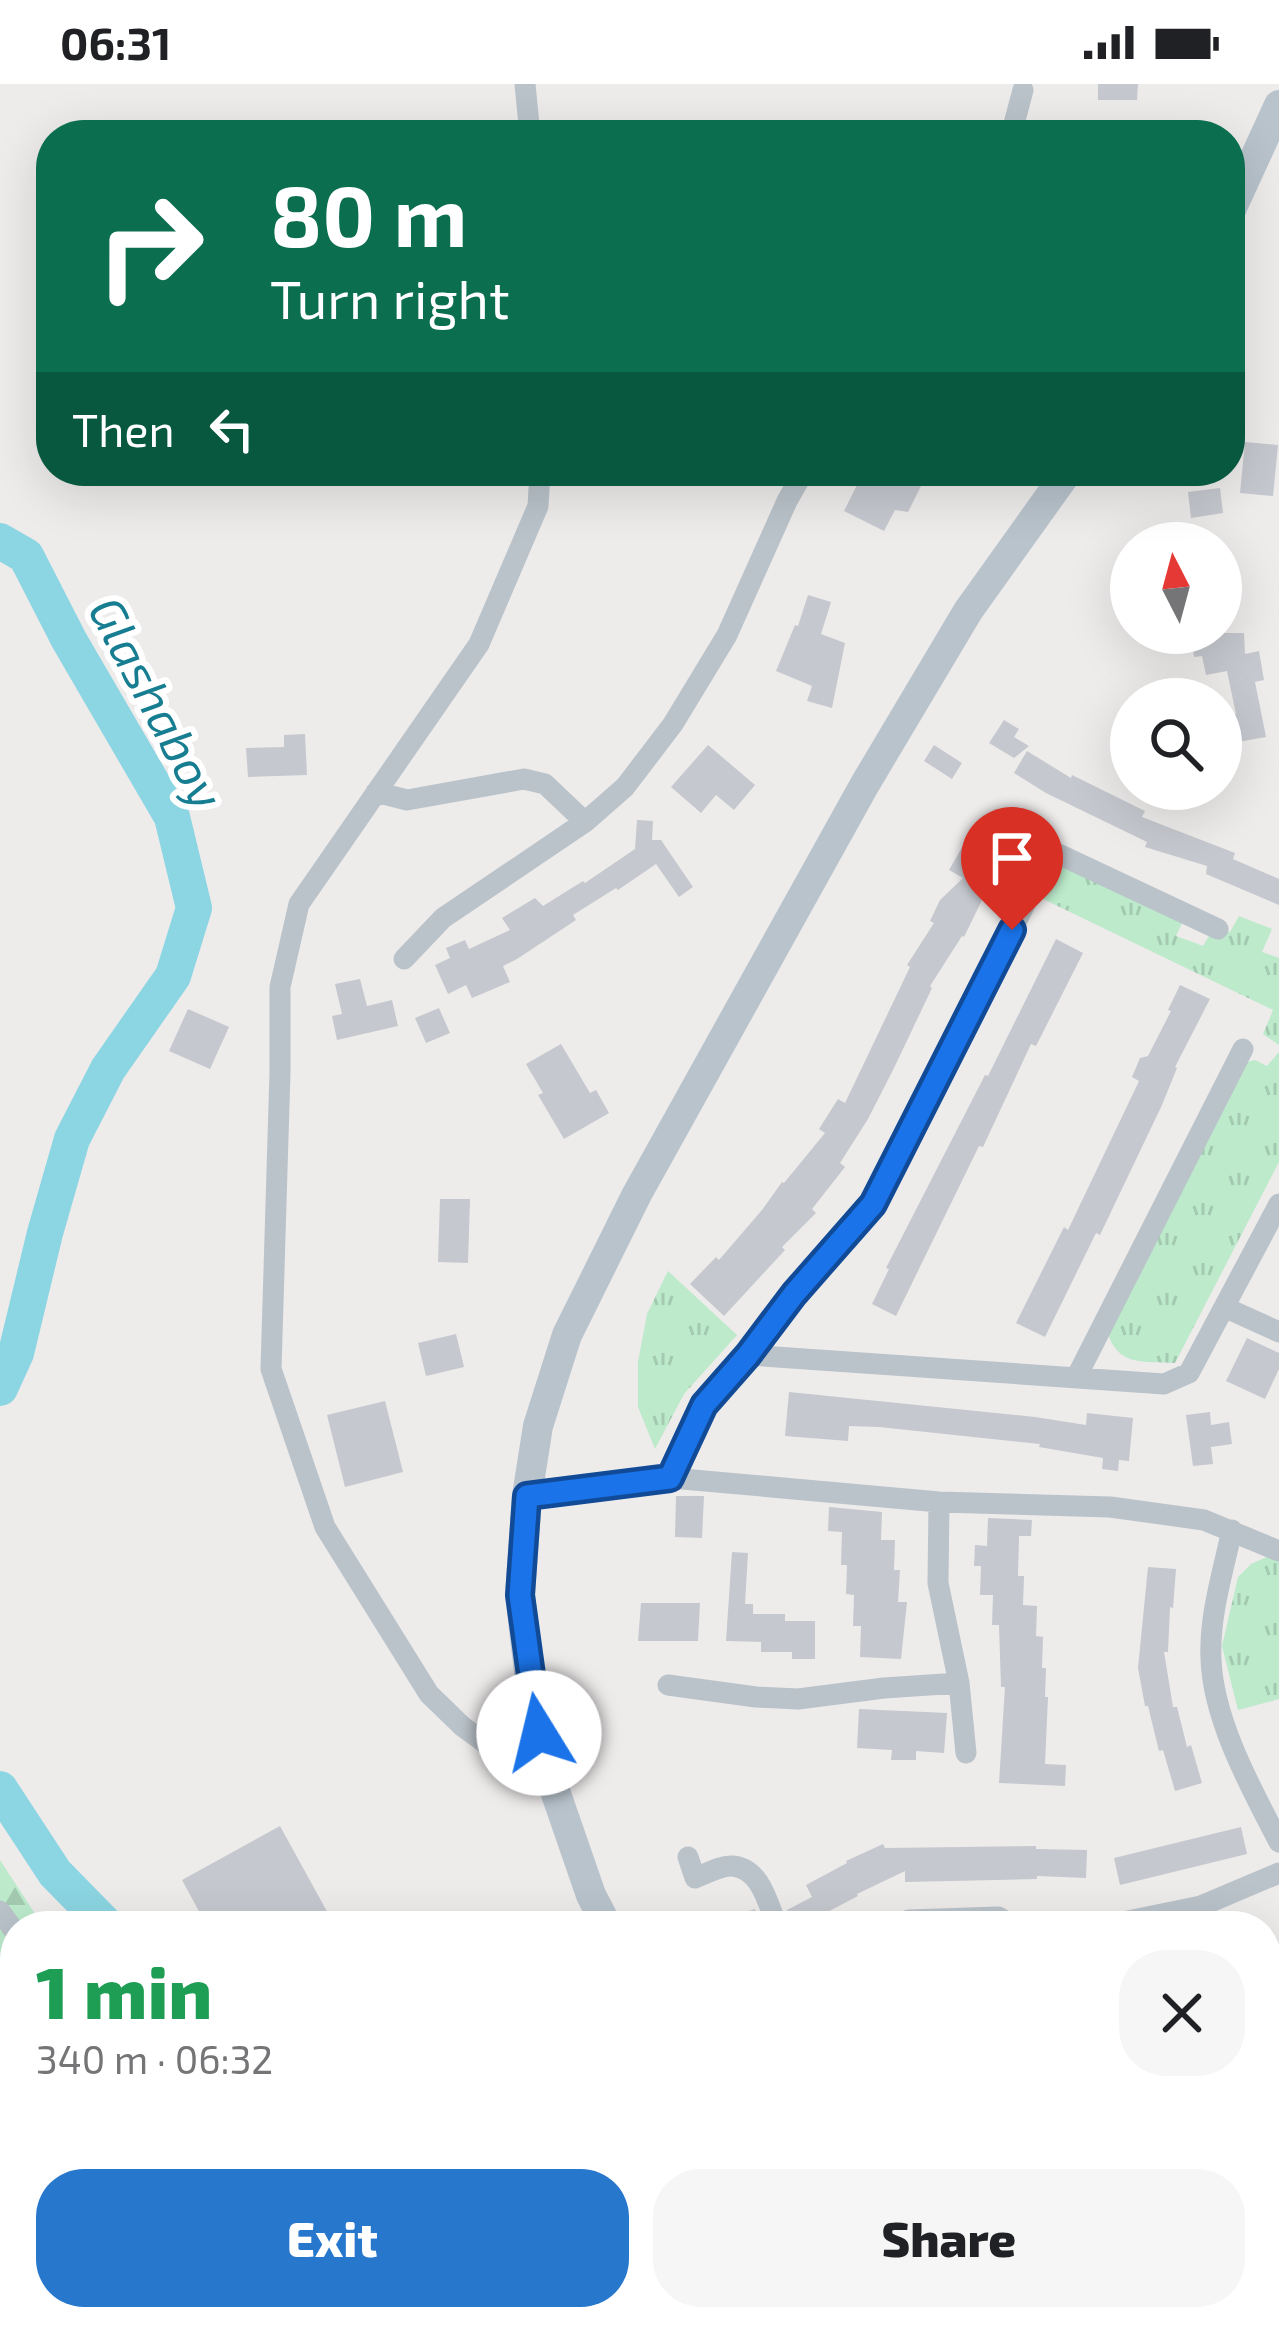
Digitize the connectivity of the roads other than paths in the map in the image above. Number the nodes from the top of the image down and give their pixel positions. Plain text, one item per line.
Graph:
1 (525, 84) edge
2 (1023, 89) dead end
3 (1279, 105) edge
4 (529, 120) edge
5 (1014, 120) edge
6 (1245, 179) edge
7 (539, 486) edge
8 (796, 486) edge
9 (1057, 486) edge
10 (376, 792) junction
11 (585, 822) junction
12 (1003, 828) dead end
13 (1052, 851) junction
14 (1218, 929) dead end
15 (404, 959) dead end
16 (1243, 1049) dead end
17 (1279, 1204) edge
18 (1224, 1307) junction
19 (1279, 1332) edge
20 (748, 1355) junction
21 (1076, 1378) junction
22 (670, 1478) junction
23 (527, 1496) junction
24 (940, 1502) junction
25 (1232, 1530) junction
26 (1279, 1551) edge
27 (959, 1683) junction
28 (668, 1684) dead end
29 (966, 1753) dead end
30 (545, 1762) junction
31 (1279, 1842) edge
32 (688, 1857) dead end
33 (1279, 1873) edge
34 (599, 1911) edge
35 (771, 1911) edge
36 (1177, 1911) edge

1 - 4 street
2 - 5 street
3 - 6 main road
7 - 10 street
8 - 11 street
9 - 23 main road
10 - 11 street
10 - 30 street
11 - 15 street
12 - 13 street
13 - 14 street
13 - 20 street
16 - 21 street
17 - 18 street
18 - 19 street
18 - 21 street
20 - 21 street
20 - 22 street
22 - 23 street
22 - 24 street
23 - 30 main road
24 - 25 street
24 - 27 street
25 - 26 street
25 - 31 street
27 - 28 street
27 - 29 street
30 - 34 main road
32 - 35 street
33 - 36 street

